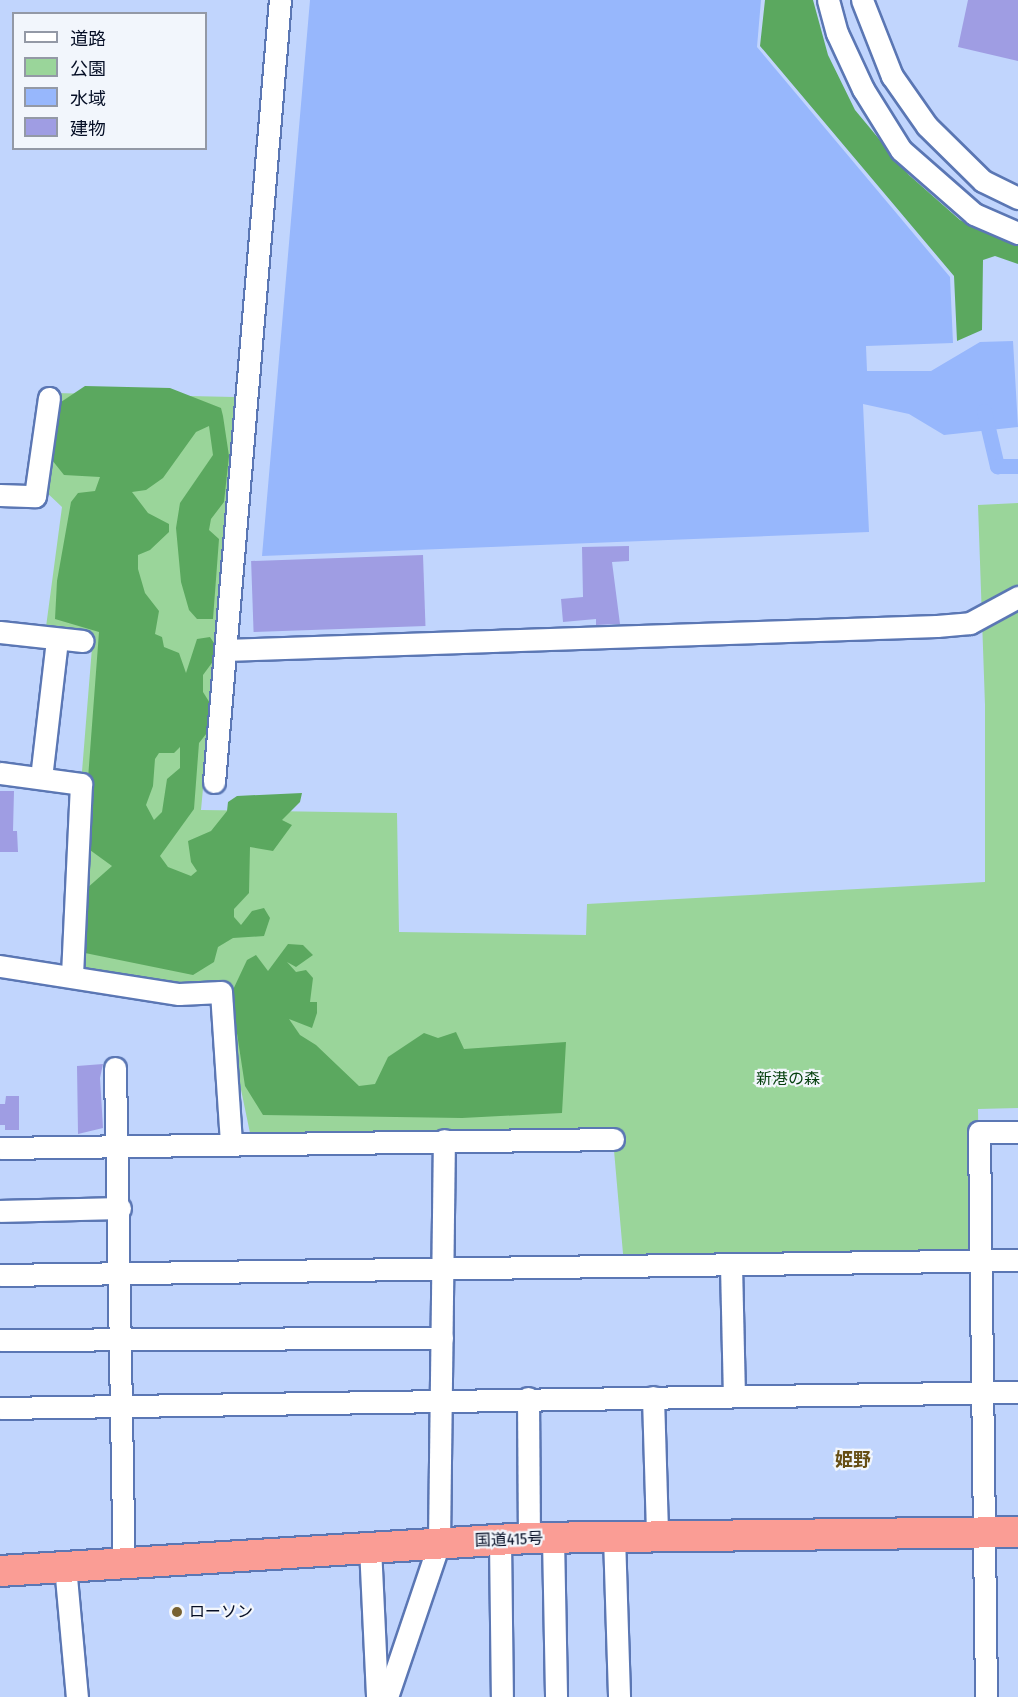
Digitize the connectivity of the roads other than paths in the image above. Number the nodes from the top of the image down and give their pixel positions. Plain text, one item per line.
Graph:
1 (280, 0) edge
2 (828, 0) edge
3 (862, 0) edge
4 (1018, 198) edge
5 (1018, 233) edge
6 (49, 398) dead end
7 (0, 495) edge
8 (1018, 597) edge
9 (1, 638) edge
10 (57, 639) junction
11 (83, 641) dead end
12 (225, 650) junction
13 (0, 773) edge
14 (41, 778) junction
15 (214, 782) dead end
16 (0, 966) edge
17 (72, 977) junction
18 (115, 1068) dead end
19 (1018, 1132) edge
20 (613, 1139) dead end
21 (444, 1140) junction
22 (231, 1143) junction
23 (0, 1148) edge
24 (116, 1148) junction
25 (120, 1208) junction
26 (0, 1211) edge
27 (1018, 1260) edge
28 (980, 1261) junction
29 (731, 1265) junction
30 (443, 1268) junction
31 (121, 1272) junction
32 (0, 1275) edge
33 (121, 1338) junction
34 (442, 1338) junction
35 (0, 1340) edge
36 (981, 1392) junction
37 (1018, 1392) edge
38 (734, 1396) junction
39 (653, 1397) junction
40 (528, 1398) junction
41 (442, 1401) junction
42 (122, 1406) junction
43 (0, 1408) edge
44 (1018, 1532) edge
45 (982, 1533) junction
46 (657, 1535) junction
47 (614, 1536) junction
48 (541, 1538) junction
49 (500, 1540) junction
50 (439, 1543) junction
51 (370, 1547) junction
52 (124, 1563) junction
53 (65, 1566) junction
54 (0, 1570) edge
55 (77, 1697) edge
56 (377, 1697) edge
57 (387, 1697) edge
58 (502, 1697) edge
59 (556, 1697) edge
60 (619, 1697) edge
61 (986, 1697) edge

1 - 12 street
2 - 5 street
3 - 4 street
6 - 7 street
8 - 12 street
9 - 10 street
10 - 11 street
10 - 14 street
12 - 15 street
13 - 14 street
14 - 17 street
16 - 17 street
17 - 22 street
18 - 24 street
19 - 28 street
20 - 21 street
21 - 22 street
21 - 30 street
22 - 24 street
23 - 24 street
24 - 25 street
25 - 26 street
25 - 31 street
27 - 28 street
28 - 29 street
28 - 36 street
29 - 30 street
29 - 38 street
30 - 31 street
30 - 34 street
31 - 32 street
31 - 33 street
33 - 34 street
33 - 35 street
33 - 42 street
34 - 41 street
36 - 37 street
36 - 38 street
36 - 45 street
38 - 39 street
39 - 40 street
39 - 46 street
40 - 41 street
40 - 48 street
41 - 42 street
41 - 50 street
42 - 43 street
42 - 52 street
44 - 45 highway, 国道415号
45 - 46 highway, 国道415号
45 - 61 street
46 - 47 highway, 国道415号
47 - 48 highway, 国道415号
47 - 60 street
48 - 49 highway, 国道415号
48 - 59 street
49 - 50 highway, 国道415号
49 - 58 street
50 - 51 highway, 国道415号
50 - 57 street
51 - 52 highway, 国道415号
51 - 56 street
52 - 53 highway, 国道415号
53 - 54 highway, 国道415号
53 - 55 street

